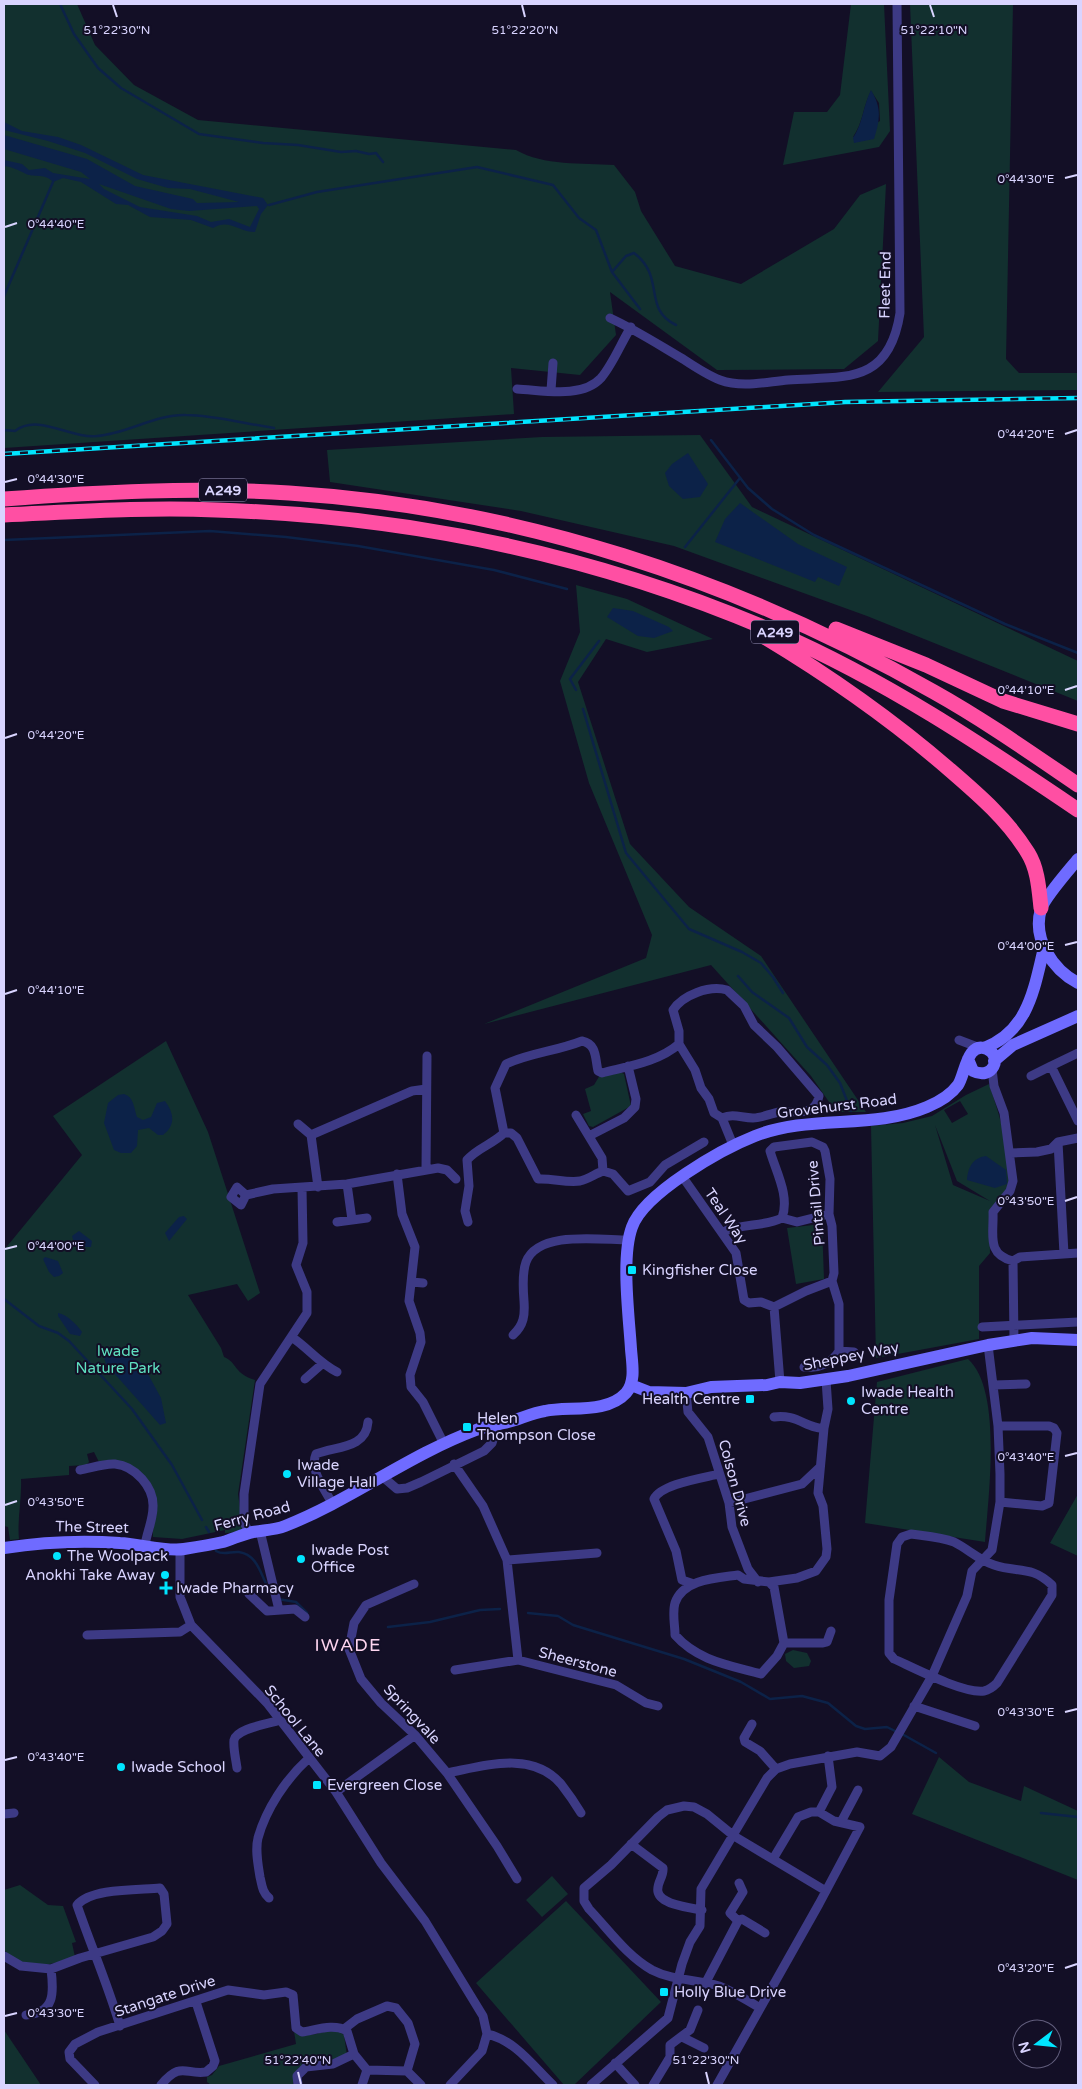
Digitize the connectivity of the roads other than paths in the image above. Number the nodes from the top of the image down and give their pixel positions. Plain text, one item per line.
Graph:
1 (897, 4) edge
2 (610, 318) dead end
3 (631, 327) junction
4 (552, 363) dead end
5 (517, 389) dead end
6 (551, 390) junction
7 (4, 498) edge
8 (4, 515) edge
9 (708, 584) junction
10 (709, 606) junction
11 (1078, 724) edge
12 (1078, 785) edge
13 (1078, 810) edge
14 (1078, 859) edge
15 (1041, 908) junction
16 (1044, 948) junction
17 (1078, 982) edge
18 (1078, 1016) edge
19 (679, 1044) junction
20 (982, 1048) junction
21 (1078, 1053) edge
22 (427, 1056) dead end
23 (968, 1059) junction
24 (628, 1066) junction
25 (1051, 1066) junction
26 (986, 1069) junction
27 (1031, 1076) dead end
28 (960, 1083) junction
29 (426, 1089) junction
30 (576, 1115) dead end
31 (722, 1118) junction
32 (1078, 1121) edge
33 (298, 1124) dead end
34 (504, 1133) junction
35 (312, 1135) junction
36 (589, 1136) junction
37 (1078, 1138) edge
38 (704, 1142) dead end
39 (1058, 1142) junction
40 (733, 1145) junction
41 (1011, 1153) junction
42 (426, 1169) junction
43 (603, 1171) junction
44 (396, 1174) junction
45 (682, 1176) junction
46 (456, 1179) dead end
47 (346, 1184) junction
48 (302, 1188) junction
49 (318, 1188) junction
50 (246, 1195) dead end
51 (829, 1214) junction
52 (367, 1218) dead end
53 (782, 1218) junction
54 (352, 1220) junction
55 (337, 1222) dead end
56 (468, 1222) dead end
57 (723, 1232) junction
58 (628, 1240) junction
59 (1078, 1253) edge
60 (1064, 1254) junction
61 (1013, 1261) junction
62 (832, 1281) junction
63 (412, 1282) junction
64 (423, 1283) dead end
65 (774, 1307) junction
66 (1078, 1322) edge
67 (1014, 1325) junction
68 (982, 1326) dead end
69 (519, 1333) dead end
70 (293, 1338) junction
71 (1076, 1340) edge
72 (1014, 1341) junction
73 (988, 1345) junction
74 (839, 1351) junction
75 (854, 1352) dead end
76 (322, 1364) junction
77 (804, 1367) dead end
78 (337, 1372) dead end
79 (305, 1379) dead end
80 (826, 1380) junction
81 (780, 1382) junction
82 (1026, 1384) dead end
83 (630, 1385) junction
84 (994, 1385) junction
85 (686, 1393) junction
86 (774, 1417) dead end
87 (368, 1422) dead end
88 (498, 1425) junction
89 (998, 1426) junction
90 (824, 1428) junction
91 (444, 1444) junction
92 (454, 1464) junction
93 (819, 1468) junction
94 (80, 1470) dead end
95 (719, 1474) junction
96 (383, 1477) junction
97 (802, 1484) junction
98 (818, 1493) junction
99 (1000, 1502) junction
100 (332, 1503) junction
101 (729, 1503) junction
102 (254, 1532) junction
103 (145, 1545) junction
104 (4, 1548) edge
105 (180, 1550) junction
106 (597, 1553) dead end
107 (507, 1560) junction
108 (981, 1560) junction
109 (758, 1582) junction
110 (769, 1582) junction
111 (414, 1584) dead end
112 (694, 1584) junction
113 (249, 1594) dead end
114 (277, 1602) junction
115 (305, 1617) dead end
116 (191, 1625) junction
117 (831, 1631) dead end
118 (87, 1634) dead end
119 (784, 1643) junction
120 (518, 1660) junction
121 (455, 1670) dead end
122 (932, 1676) junction
123 (658, 1706) dead end
124 (914, 1706) junction
125 (280, 1720) junction
126 (752, 1724) dead end
127 (975, 1726) dead end
128 (415, 1735) junction
129 (828, 1756) junction
130 (308, 1759) junction
131 (237, 1768) dead end
132 (776, 1770) junction
133 (447, 1773) junction
134 (858, 1790) dead end
135 (336, 1792) junction
136 (818, 1812) junction
137 (14, 1813) dead end
138 (581, 1813) dead end
139 (4, 1814) edge
140 (841, 1822) junction
141 (734, 1836) junction
142 (631, 1844) junction
143 (773, 1859) junction
144 (518, 1879) dead end
145 (739, 1882) dead end
146 (826, 1891) junction
147 (269, 1898) dead end
148 (702, 1910) junction
149 (738, 1921) junction
150 (765, 1933) dead end
151 (94, 1954) junction
152 (4, 1956) edge
153 (51, 1969) junction
154 (678, 1978) junction
155 (705, 1984) junction
156 (196, 2002) junction
157 (760, 2008) junction
158 (698, 2010) dead end
159 (26, 2015) dead end
160 (120, 2026) junction
161 (344, 2029) junction
162 (487, 2034) junction
163 (682, 2037) junction
164 (704, 2048) dead end
165 (354, 2054) junction
166 (615, 2063) junction
167 (367, 2070) junction
168 (407, 2071) junction
169 (95, 2085) edge
170 (161, 2085) edge
171 (298, 2085) edge
172 (362, 2085) edge
173 (421, 2085) edge
174 (450, 2085) edge
175 (553, 2085) edge
176 (590, 2085) edge
177 (636, 2085) edge
178 (653, 2085) edge
179 (717, 2085) edge

1 - 3 street, Fleet End
2 - 3 street, Fleet End
3 - 6 street
4 - 6 street
5 - 6 street
7 - 9 highway, A249
8 - 10 highway, A249
9 - 11 highway, A249
9 - 12 highway, A249
10 - 13 highway, A249
10 - 15 highway, A249
14 - 15 street
15 - 16 street
16 - 17 street
16 - 20 street
18 - 26 street, Grovehurst Road
19 - 24 street
19 - 31 street
19 - 31 street
20 - 23 street
20 - 23 street
20 - 26 street
21 - 25 street
22 - 29 street
23 - 26 street
23 - 28 street, Grovehurst Road
24 - 34 street
24 - 36 street
25 - 27 street
25 - 32 street
26 - 28 street, Grovehurst Road
26 - 41 street
28 - 40 street, Grovehurst Road
29 - 35 street
29 - 42 street
30 - 36 street
31 - 40 street
33 - 35 street
34 - 43 street
34 - 56 street
35 - 49 street
36 - 43 street
37 - 39 street
38 - 43 street
39 - 41 street
39 - 60 street
40 - 45 street, Grovehurst Road
41 - 61 street
42 - 44 street
42 - 46 street
44 - 47 street
44 - 63 street
45 - 57 street, Teal Way
45 - 58 street, Grovehurst Road
47 - 49 street
47 - 54 street
48 - 49 street
48 - 50 street
48 - 70 street
51 - 53 street
51 - 53 street, Pintail Drive
51 - 62 street, Pintail Drive
52 - 54 street
53 - 57 street
54 - 55 street
57 - 65 street, Teal Way
58 - 69 street
58 - 83 street, Grovehurst Road
59 - 60 street
60 - 61 street
61 - 67 street
62 - 65 street
62 - 74 street, Pintail Drive
63 - 64 street
63 - 91 street
65 - 81 street
66 - 67 street
67 - 68 street
67 - 72 street
70 - 76 street
70 - 102 street
71 - 72 street, Sheppey Way
72 - 73 street, Sheppey Way
73 - 80 street, Sheppey Way
73 - 84 street
74 - 75 street
74 - 77 street
76 - 78 street
76 - 79 street
80 - 81 street, Sheppey Way
80 - 90 street
81 - 85 street, Sheppey Way
82 - 84 street
83 - 85 street, Sheppey Way
83 - 88 street, Ferry Road
84 - 89 street
85 - 95 street, Colson Drive
86 - 90 street
87 - 100 street
88 - 91 street, Ferry Road
88 - 92 street
89 - 99 street
89 - 99 street
90 - 93 street
91 - 96 street, Ferry Road
92 - 96 street
92 - 107 street, Sheerstone
93 - 97 street
93 - 98 street
94 - 103 street
95 - 101 street, Colson Drive
95 - 112 street
96 - 100 street, Ferry Road
97 - 98 street
97 - 101 street
98 - 110 street
99 - 108 street
100 - 102 street, Ferry Road
101 - 109 street, Colson Drive
102 - 105 street, Ferry Road
102 - 114 street
103 - 104 street, The Street
103 - 105 street, The Street
105 - 116 street, School Lane
106 - 107 street
107 - 120 street, Sheerstone
108 - 122 street
108 - 122 street
108 - 122 street
109 - 110 street
109 - 112 street
110 - 119 street
111 - 128 street, Springvale
112 - 119 street
113 - 114 street
114 - 115 street
116 - 118 street
116 - 125 street, School Lane
117 - 119 street
120 - 121 street, Sheerstone
120 - 123 street, Sheerstone
122 - 124 street
124 - 127 street
124 - 129 street
125 - 130 street, School Lane
125 - 131 street
126 - 132 street
128 - 133 street, Springvale
128 - 135 street
129 - 132 street
129 - 136 street
130 - 135 street, School Lane
130 - 147 street
132 - 141 street
133 - 138 street
133 - 144 street, Springvale
134 - 140 street
135 - 162 street, School Lane
136 - 140 street
136 - 143 street
137 - 139 street
140 - 146 street
141 - 142 street
141 - 143 street
141 - 148 street
142 - 148 street
142 - 154 street
143 - 146 street
145 - 149 street
146 - 157 street
148 - 154 street
149 - 150 street
149 - 155 street
151 - 151 street
151 - 153 street
151 - 160 street
152 - 153 street
153 - 159 street
154 - 155 street
154 - 166 street
155 - 157 street
156 - 160 street, Stangate Drive
156 - 161 street, Stangate Drive
156 - 170 street
157 - 179 street
158 - 163 street
160 - 169 street, Stangate Drive
161 - 165 street
161 - 168 street
162 - 174 street
162 - 175 street
163 - 164 street
163 - 178 street
165 - 167 street
165 - 171 street
166 - 176 street
166 - 177 street
167 - 168 street
167 - 172 street
168 - 173 street

